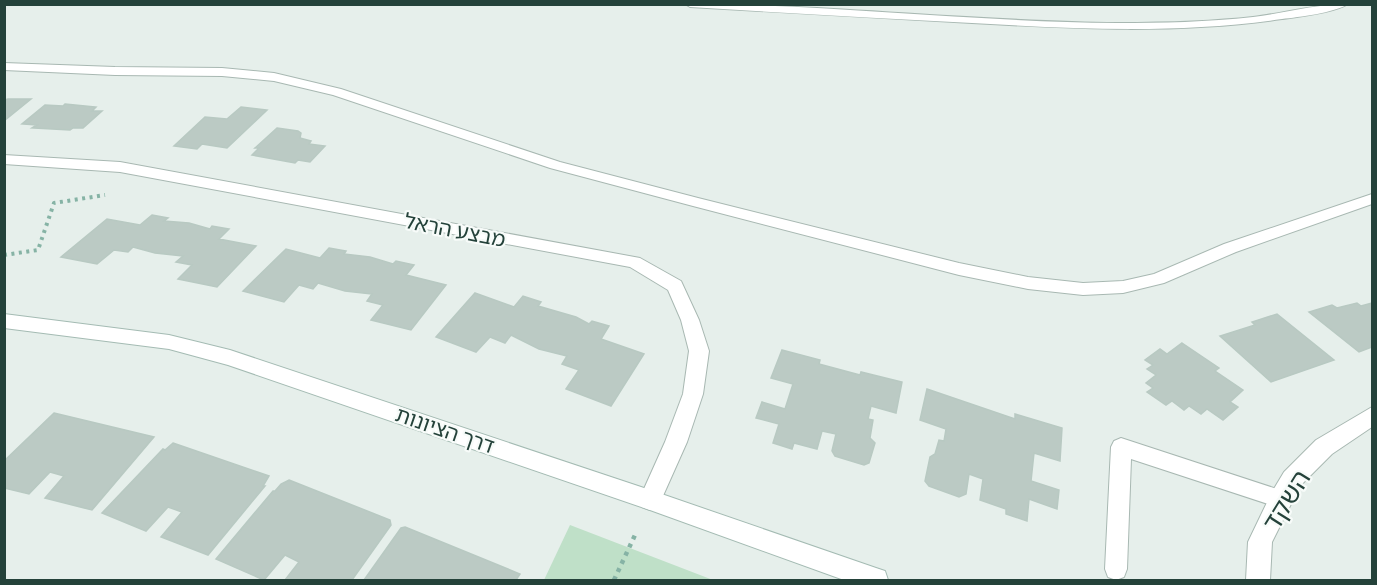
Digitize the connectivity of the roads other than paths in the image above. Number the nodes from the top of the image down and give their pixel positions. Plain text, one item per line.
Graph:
1 (690, 4) edge
2 (1343, 4) edge
3 (4, 66) edge
4 (4, 159) edge
5 (1372, 199) edge
6 (4, 321) edge
7 (1372, 416) edge
8 (1280, 499) junction
9 (650, 500) junction
10 (1116, 569) dead end
11 (876, 580) edge
12 (1258, 580) edge

1 - 2 lane
3 - 5 lane
4 - 9 street, מבצע הראל
6 - 9 street, דרך הציונות
7 - 8 street, השקד
8 - 10 lane
8 - 12 street, השקד
9 - 11 street, דרך הציונות

